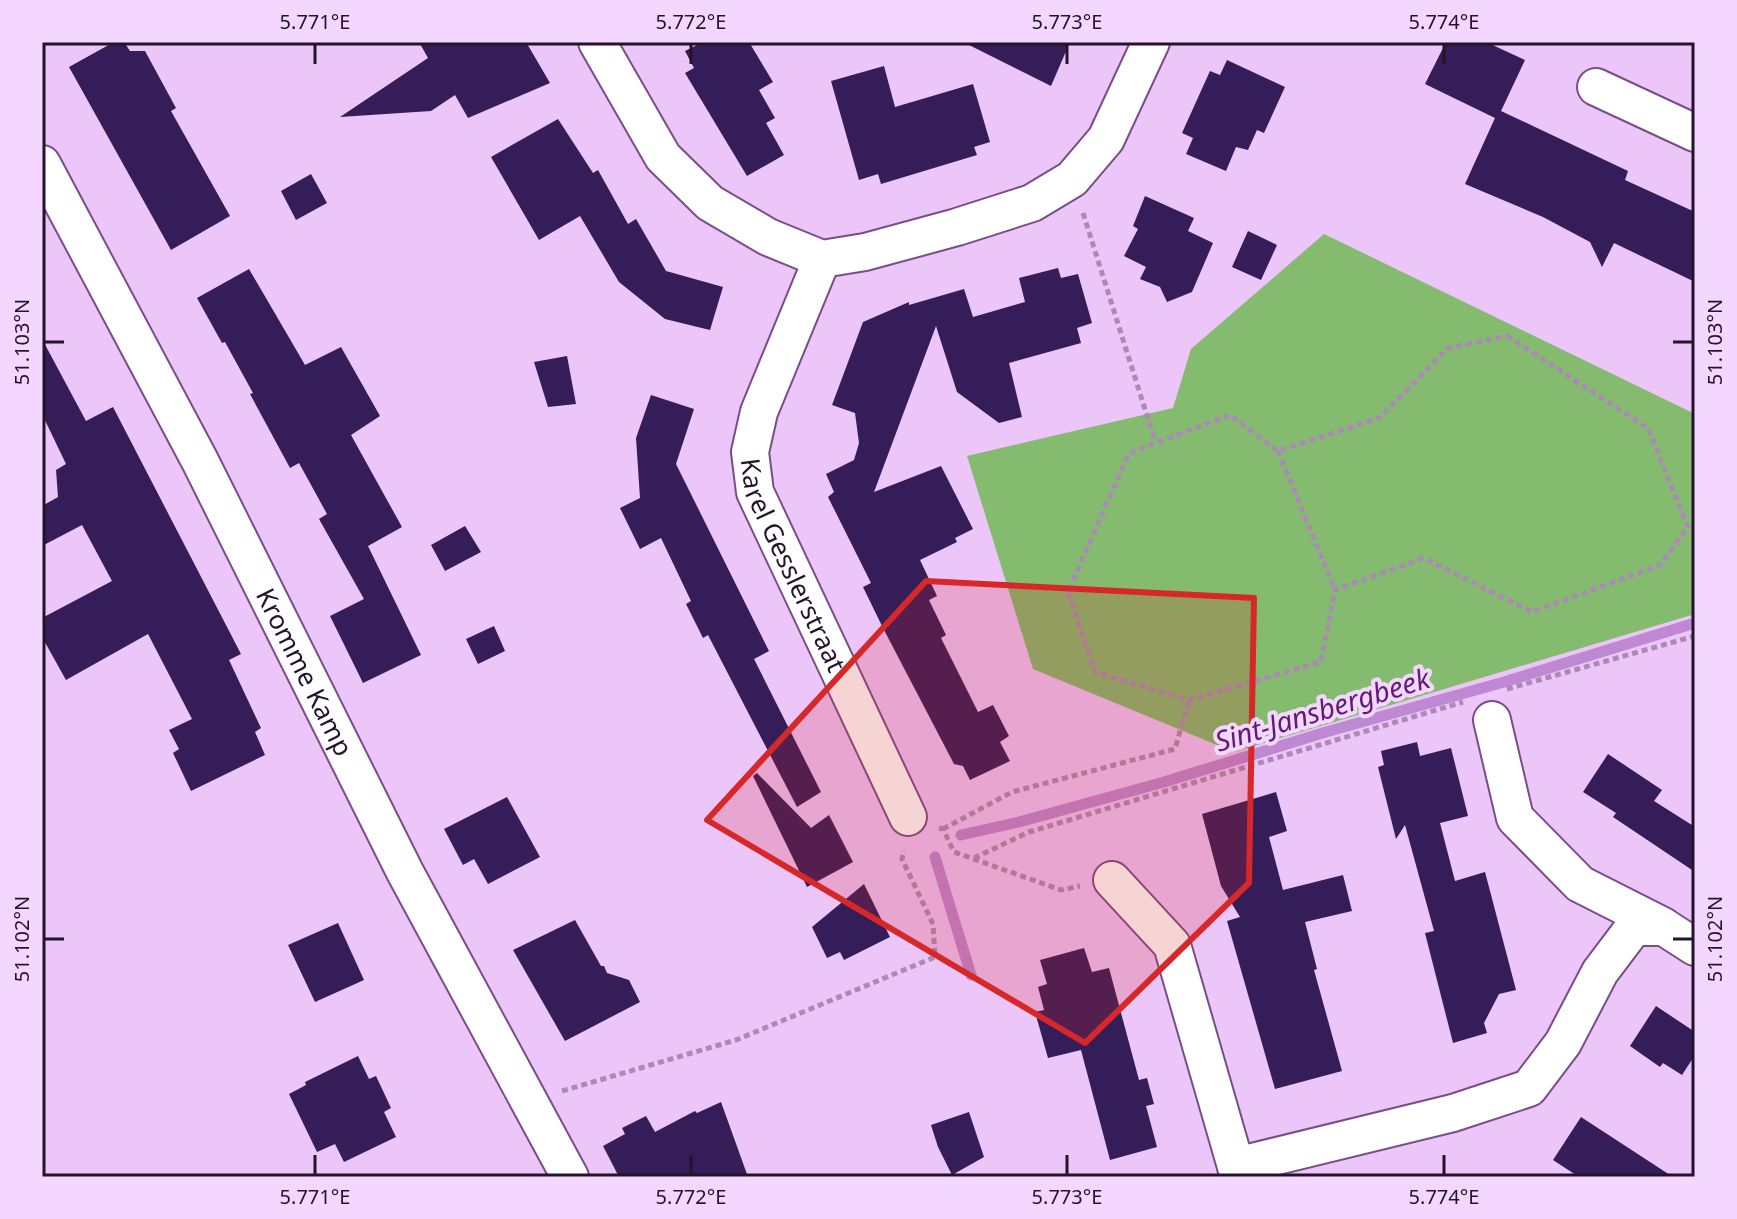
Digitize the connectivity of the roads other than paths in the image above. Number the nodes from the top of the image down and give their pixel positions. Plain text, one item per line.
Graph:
1 (597, 42) edge
2 (1151, 42) edge
3 (1596, 87) dead end
4 (1695, 133) edge
5 (42, 164) edge
6 (822, 259) junction
7 (1487, 704) road end
8 (908, 817) road end
9 (1112, 880) road end
10 (1664, 927) junction
11 (1695, 947) edge
12 (1237, 1172) edge
13 (570, 1177) edge

1 - 6 street
2 - 6 street
3 - 4 street
5 - 13 street, Kromme Kamp
6 - 8 street, Karel Gesslerstraat
7 - 10 street
9 - 12 street
10 - 11 street
10 - 12 street

